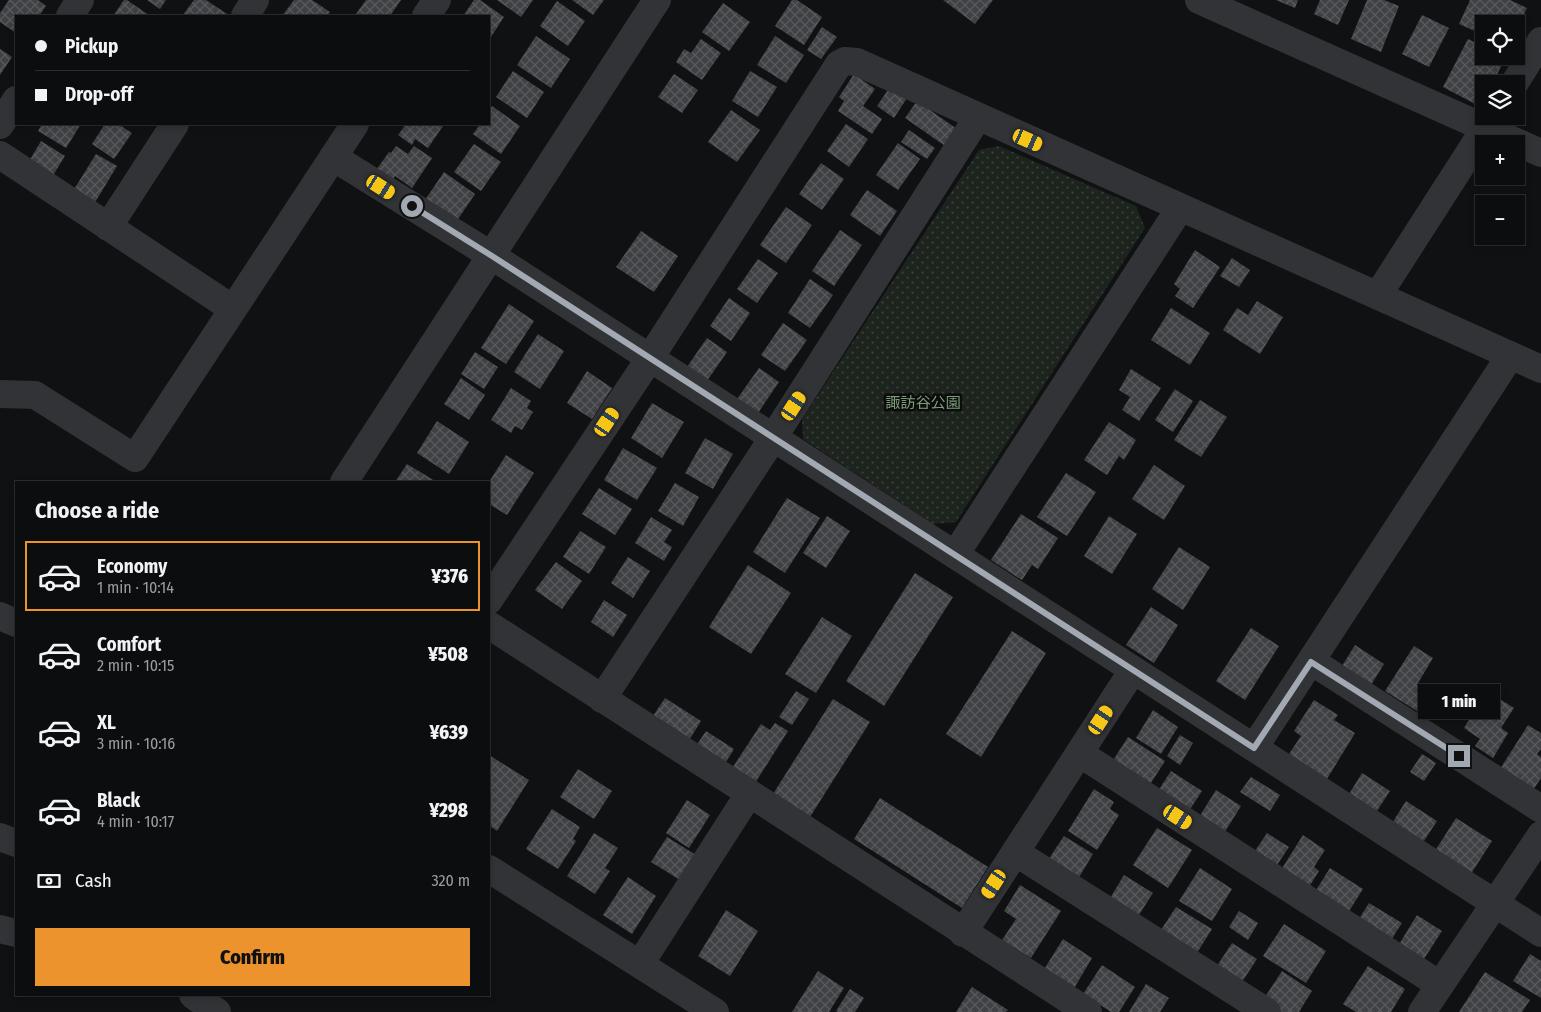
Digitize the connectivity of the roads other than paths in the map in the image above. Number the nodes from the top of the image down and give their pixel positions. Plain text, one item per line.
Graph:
1 (80, 0) edge
2 (255, 0) edge
3 (436, 0) edge
4 (657, 0) edge
5 (1199, 0) edge
6 (71, 15) edge
7 (246, 15) edge
8 (427, 15) edge
9 (1541, 41) edge
10 (1520, 75) edge
11 (15, 102) edge
12 (1475, 116) edge
13 (978, 117) junction
14 (174, 125) edge
15 (354, 125) edge
16 (1487, 125) edge
17 (1494, 125) edge
18 (0, 126) edge
19 (1541, 153) edge
20 (0, 155) edge
21 (333, 157) junction
22 (1180, 208) junction
23 (108, 227) junction
24 (492, 256) junction
25 (1378, 295) junction
26 (233, 309) junction
27 (1510, 356) junction
28 (650, 358) junction
29 (1541, 369) edge
30 (0, 394) edge
31 (773, 438) junction
32 (345, 481) edge
33 (955, 555) junction
34 (490, 598) edge
35 (0, 616) edge
36 (15, 623) edge
37 (490, 626) edge
38 (1311, 662) junction
39 (1133, 670) junction
40 (602, 699) junction
41 (1254, 748) junction
42 (1079, 753) junction
43 (749, 794) junction
44 (1541, 809) edge
45 (1541, 835) edge
46 (0, 837) edge
47 (15, 843) edge
48 (1015, 852) junction
49 (490, 870) edge
50 (1495, 904) junction
51 (0, 929) edge
52 (963, 932) junction
53 (15, 933) edge
54 (1541, 933) edge
55 (640, 964) junction
56 (1440, 985) junction
57 (193, 996) edge
58 (217, 1012) edge
59 (715, 1012) edge
60 (1088, 1012) edge
61 (1266, 1012) edge
62 (1422, 1012) edge

1 - 6 street
2 - 7 street
3 - 8 street
4 - 24 street
5 - 12 street
9 - 10 street
11 - 18 street
13 - 22 street
13 - 28 street
13 - 31 street
14 - 23 street
15 - 21 street
16 - 25 street
17 - 19 street
20 - 23 street
21 - 24 street
21 - 26 street
22 - 25 street
22 - 33 street
23 - 26 street
24 - 28 street
24 - 32 street
25 - 27 street
26 - 30 street
27 - 29 street
27 - 38 street
28 - 31 street
28 - 34 street
31 - 33 street
31 - 40 street
33 - 39 street
35 - 36 street
37 - 40 street
38 - 41 street
38 - 44 street
39 - 41 street
39 - 42 street
40 - 43 street
41 - 50 street
42 - 48 street
42 - 56 street
43 - 52 street
43 - 55 street
45 - 50 street
46 - 47 street
48 - 52 street
48 - 61 street
49 - 55 street
50 - 54 street
50 - 56 street
51 - 53 street
52 - 60 street
55 - 59 street
56 - 62 street
57 - 58 street

